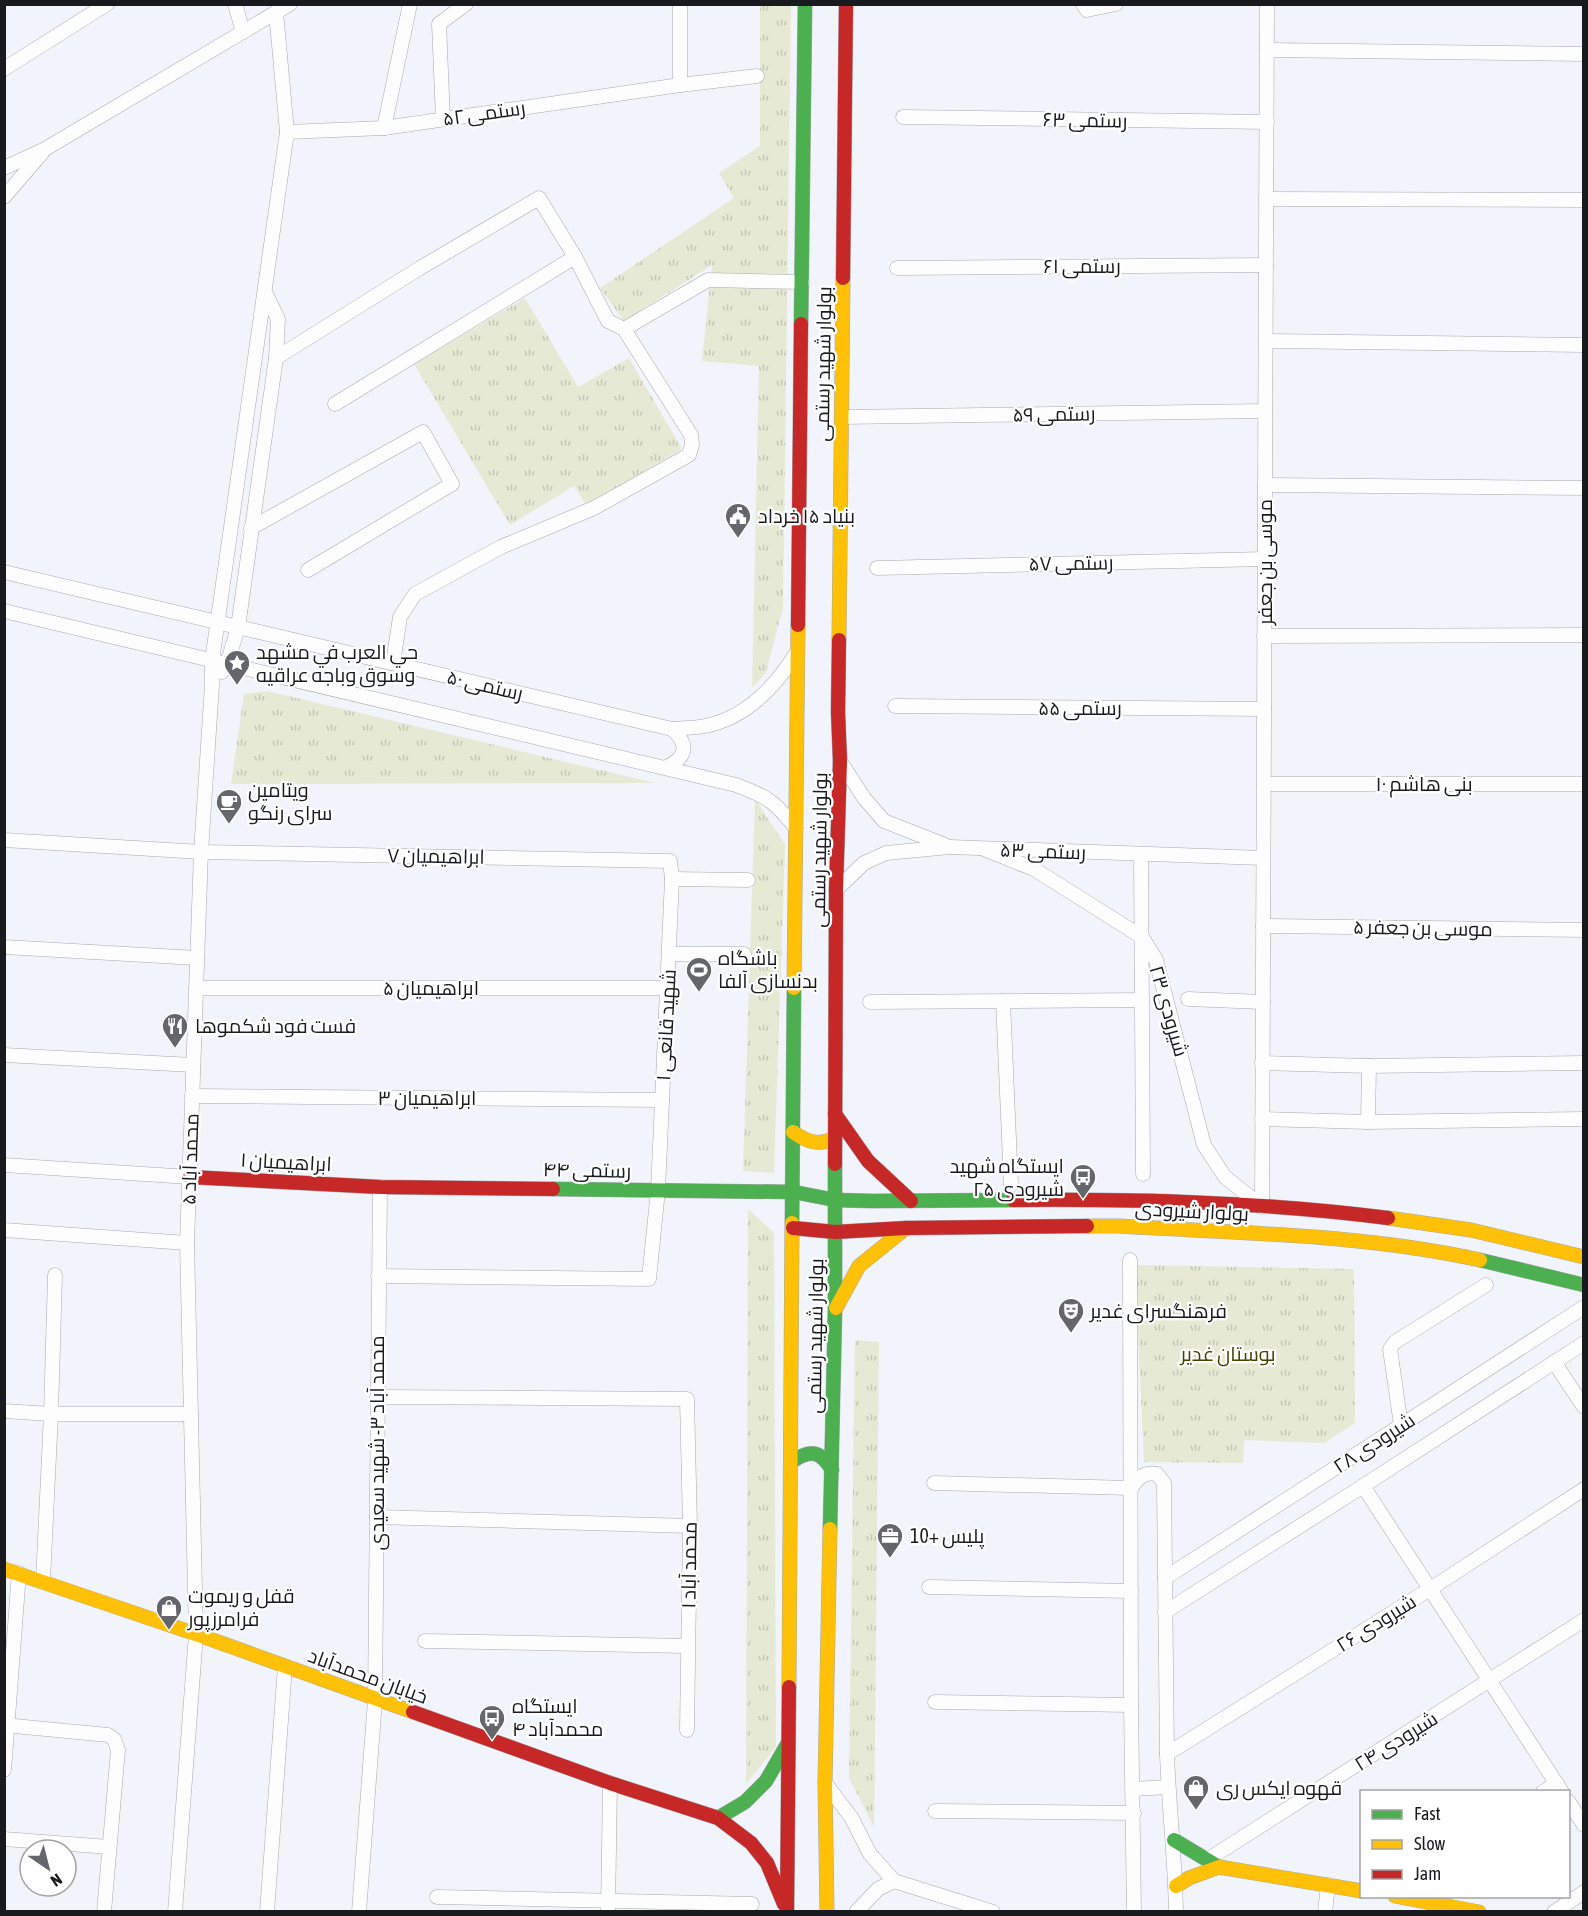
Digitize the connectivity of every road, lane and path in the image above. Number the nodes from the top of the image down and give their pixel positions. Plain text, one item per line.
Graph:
1 (107, 4) edge
2 (235, 4) edge
3 (290, 4) edge
4 (410, 4) edge
5 (466, 4) edge
6 (680, 4) edge
7 (805, 4) edge
8 (846, 4) edge
9 (1083, 4) edge
10 (1116, 4) edge
11 (1267, 4) edge
12 (276, 12) junction
13 (243, 32) junction
14 (1267, 50) junction
15 (1584, 54) edge
16 (4, 69) edge
17 (757, 76) dead end
18 (680, 85) junction
19 (903, 117) dead end
20 (443, 119) junction
21 (1267, 122) junction
22 (384, 128) junction
23 (287, 132) junction
24 (45, 149) junction
25 (4, 168) edge
26 (4, 197) edge
27 (1266, 199) junction
28 (1584, 200) edge
29 (575, 257) junction
30 (1266, 265) junction
31 (897, 268) dead end
32 (802, 282) junction
33 (265, 291) junction
34 (624, 329) junction
35 (1266, 340) junction
36 (1584, 345) edge
37 (276, 358) junction
38 (336, 404) dead end
39 (1265, 411) junction
40 (842, 417) junction
41 (1265, 485) junction
42 (1584, 488) edge
43 (252, 528) junction
44 (1264, 559) junction
45 (877, 568) dead end
46 (308, 570) dead end
47 (4, 572) edge
48 (4, 611) edge
49 (218, 622) junction
50 (238, 627) junction
51 (1584, 635) edge
52 (1264, 636) junction
53 (798, 650) junction
54 (212, 661) junction
55 (393, 663) junction
56 (227, 665) junction
57 (212, 685) junction
58 (895, 706) dead end
59 (1264, 709) junction
60 (672, 729) junction
61 (840, 761) junction
62 (667, 767) junction
63 (1264, 784) junction
64 (1584, 784) edge
65 (796, 828) junction
66 (4, 840) edge
67 (950, 847) junction
68 (984, 849) junction
69 (201, 852) junction
70 (1141, 854) junction
71 (1263, 858) junction
72 (670, 861) joint
73 (672, 879) junction
74 (748, 880) dead end
75 (836, 890) junction
76 (1263, 926) junction
77 (1584, 930) edge
78 (1142, 937) junction
79 (4, 947) edge
80 (669, 954) junction
81 (744, 954) dead end
82 (197, 958) junction
83 (196, 988) junction
84 (667, 988) junction
85 (1188, 999) dead end
86 (1142, 1000) junction
87 (1003, 1001) junction
88 (870, 1002) dead end
89 (1263, 1002) junction
90 (4, 1055) edge
91 (1262, 1063) junction
92 (1584, 1063) edge
93 (193, 1065) junction
94 (1369, 1066) junction
95 (192, 1096) junction
96 (662, 1100) junction
97 (835, 1114) junction
98 (1262, 1119) junction
99 (1584, 1119) edge
100 (1368, 1122) junction
101 (793, 1132) junction
102 (835, 1138) junction
103 (4, 1165) edge
104 (1143, 1174) dead end
105 (190, 1177) junction
106 (1011, 1185) dead end
107 (380, 1187) junction
108 (658, 1190) junction
109 (794, 1192) junction
110 (835, 1200) junction
111 (911, 1201) junction
112 (1262, 1207) junction
113 (793, 1228) junction
114 (906, 1228) junction
115 (4, 1230) edge
116 (835, 1232) junction
117 (187, 1242) junction
118 (1584, 1257) edge
119 (1130, 1260) dead end
120 (55, 1275) dead end
121 (378, 1275) junction
122 (1486, 1285) dead end
123 (1584, 1285) edge
124 (1584, 1307) edge
125 (835, 1310) junction
126 (1584, 1343) edge
127 (1554, 1362) junction
128 (377, 1397) junction
129 (1584, 1407) edge
130 (4, 1411) edge
131 (51, 1414) junction
132 (191, 1414) junction
133 (1401, 1425) junction
134 (791, 1462) junction
135 (832, 1470) junction
136 (934, 1483) dead end
137 (1363, 1486) junction
138 (1131, 1488) junction
139 (1584, 1489) edge
140 (377, 1517) junction
141 (690, 1526) junction
142 (4, 1569) edge
143 (19, 1574) junction
144 (1165, 1578) junction
145 (43, 1581) junction
146 (929, 1587) dead end
147 (1430, 1589) junction
148 (1131, 1591) junction
149 (1165, 1612) junction
150 (1584, 1620) edge
151 (196, 1634) junction
152 (425, 1641) dead end
153 (687, 1646) junction
154 (285, 1666) junction
155 (1490, 1681) junction
156 (375, 1700) junction
157 (934, 1702) dead end
158 (1131, 1705) junction
159 (6, 1725) edge
160 (687, 1730) dead end
161 (789, 1741) junction
162 (1167, 1754) junction
163 (4, 1770) edge
164 (610, 1783) junction
165 (825, 1783) junction
166 (1168, 1787) junction
167 (1559, 1787) edge
168 (1133, 1789) junction
169 (1570, 1804) edge
170 (935, 1811) dead end
171 (1134, 1814) junction
172 (718, 1818) junction
173 (1584, 1825) edge
174 (4, 1839) edge
175 (1174, 1840) junction
176 (109, 1847) junction
177 (1213, 1863) junction
178 (894, 1881) junction
179 (1328, 1885) junction
180 (1176, 1886) junction
181 (1360, 1891) edge
182 (1584, 1892) edge
183 (437, 1897) dead end
184 (1406, 1898) edge
185 (752, 1904) dead end
186 (608, 1906) edge
187 (104, 1911) edge
188 (175, 1911) edge
189 (267, 1911) edge
190 (360, 1911) edge
191 (787, 1911) edge
192 (827, 1911) edge
193 (856, 1911) edge
194 (993, 1911) edge
195 (1134, 1911) edge
196 (1176, 1911) edge
197 (1325, 1911) edge
198 (1475, 1911) edge
199 (1554, 1911) edge

1 - 16 street
2 - 13 street
3 - 12 street
4 - 22 street
5 - 20 street
6 - 18 street
7 - 32 main road, بولوار شهید رستمی
8 - 40 main road, بولوار شهید رستمی
9 - 10 street
11 - 14 street, موسی بن جعفر
12 - 13 street
12 - 23 street, محمد آباد ۵
13 - 24 street
14 - 15 street
14 - 21 street, موسی بن جعفر
17 - 18 street, رستمی ۵۲
18 - 20 street, رستمی ۵۲
19 - 21 street, رستمی ۶۳
20 - 22 street, رستمی ۵۲
21 - 27 street, موسی بن جعفر
22 - 23 street, رستمی ۵۲
23 - 33 street, محمد آباد ۵
24 - 25 street
24 - 26 street
27 - 28 street
27 - 30 street, موسی بن جعفر
29 - 34 street
29 - 37 street
29 - 38 street
30 - 31 street, رستمی ۶۱
30 - 35 street, موسی بن جعفر
32 - 34 street
32 - 53 main road, بولوار شهید رستمی
33 - 37 street
33 - 49 street, محمد آباد ۵
34 - 55 street
35 - 36 street
35 - 39 street, موسی بن جعفر
37 - 43 street
39 - 40 street, رستمی ۵۹
39 - 41 street, موسی بن جعفر
40 - 61 main road, بولوار شهید رستمی
41 - 42 street
41 - 44 street, موسی بن جعفر
43 - 46 street
43 - 50 street
44 - 45 street, رستمی ۵۷
44 - 52 street, موسی بن جعفر
47 - 49 street, رستمی ۵۰
48 - 54 street, رستمی ۵۰
49 - 50 street, رستمی ۵۰
49 - 54 street, محمد آباد ۵
50 - 55 street, رستمی ۵۰
50 - 56 street
51 - 52 street
52 - 59 street, موسی بن جعفر
53 - 60 street, رستمی ۵۰
53 - 65 main road, بولوار شهید رستمی
54 - 56 street, رستمی ۵۰
54 - 57 street, محمد آباد ۵
55 - 60 street, رستمی ۵۰
56 - 57 street
56 - 62 street, رستمی ۵۰
57 - 69 street, محمد آباد ۵
58 - 59 street, رستمی ۵۵
59 - 63 street, موسی بن جعفر
60 - 62 street
61 - 67 street
61 - 75 main road, بولوار شهید رستمی
62 - 65 street, رستمی ۵۰
63 - 64 street, بنی هاشم ۱۰
63 - 71 street, موسی بن جعفر
65 - 101 main road, بولوار شهید رستمی
66 - 69 street, ابراهیمیان ۷
67 - 68 street, رستمی ۵۳
67 - 75 street, رستمی ۵۳
68 - 70 street, رستمی ۵۳
68 - 78 street, شیرودی ۲۳
69 - 72 street, ابراهیمیان ۷
69 - 82 street, محمد آباد ۵
70 - 71 street, رستمی ۵۳
70 - 78 street
71 - 76 street, موسی بن جعفر
72 - 73 street, شهید قانعی ۱
73 - 74 street
73 - 80 street, شهید قانعی ۱
75 - 97 main road, بولوار شهید رستمی
76 - 77 street, موسی بن جعفر ۵
76 - 89 street, موسی بن جعفر
78 - 86 street
78 - 112 street, شیرودی ۲۳
79 - 82 street
80 - 81 street
80 - 84 street, شهید قانعی ۱
82 - 83 street, محمد آباد ۵
83 - 84 street, ابراهیمیان ۵
83 - 93 street, محمد آباد ۵
84 - 96 street, شهید قانعی ۱
85 - 89 street
86 - 87 street
86 - 104 street
87 - 88 street
87 - 106 street
89 - 91 street, موسی بن جعفر
90 - 93 street
91 - 94 street
91 - 98 street, موسی بن جعفر
92 - 94 street
93 - 95 street, محمد آباد ۵
94 - 100 street
95 - 96 street, ابراهیمیان ۳
95 - 105 street, محمد آباد ۵
96 - 108 street, شهید قانعی ۱
97 - 102 main road, بولوار شهید رستمی
97 - 111 main road
98 - 100 street
98 - 112 street, موسی بن جعفر
99 - 100 street
101 - 102 main road
101 - 109 main road, بولوار شهید رستمی
102 - 110 main road, بولوار شهید رستمی
103 - 105 street
105 - 107 main road, ابراهیمیان ۱
105 - 117 street, محمد آباد ۵
107 - 108 main road, رستمی ۴۴
107 - 121 street, محمد آباد ۳- شهید سعیدی
108 - 109 main road, رستمی ۴۴
108 - 121 street, شهید قانعی ۱
109 - 110 main road, بولوار شیرودی
109 - 113 main road, بولوار شهید رستمی
110 - 111 main road, بولوار شیرودی
110 - 116 main road, بولوار شهید رستمی
111 - 112 main road, بولوار شیرودی
112 - 118 main road, بولوار شیرودی
113 - 116 main road, بولوار شیرودی
113 - 134 main road, بولوار شهید رستمی
114 - 116 main road, بولوار شیرودی
114 - 123 main road, بولوار شیرودی
114 - 125 main road
115 - 117 street
116 - 125 main road, بولوار شهید رستمی
117 - 132 street, محمد آباد ۵
119 - 138 street
120 - 131 street
121 - 128 street, محمد آباد ۳- شهید سعیدی
122 - 133 street
124 - 133 street, شیرودی ۲۸
125 - 135 main road, بولوار شهید رستمی
126 - 127 street, شیرودی ۲۸
127 - 129 street
127 - 137 street, شیرودی ۲۸
128 - 140 street, محمد آباد ۳- شهید سعیدی
128 - 141 street, محمد آباد ۱
130 - 131 street
131 - 132 street
131 - 145 street
132 - 151 street, محمد آباد ۵
133 - 144 street, شیرودی ۲۸
134 - 135 main road
134 - 161 main road, بولوار شهید رستمی
135 - 165 main road, بولوار شهید رستمی
136 - 138 street
137 - 147 street
137 - 149 street, شیرودی ۲۸
138 - 144 street
138 - 148 street
139 - 147 street, شیرودی ۲۶
140 - 141 street
140 - 156 street, محمد آباد ۳- شهید سعیدی
141 - 153 street, محمد آباد ۱
142 - 143 main road, خیابان محمدآباد
143 - 145 main road, خیابان محمدآباد
143 - 159 street
144 - 149 street
145 - 151 main road, خیابان محمدآباد
146 - 148 street
147 - 155 street
147 - 162 street, شیرودی ۲۶
148 - 158 street
149 - 162 street
150 - 155 street, شیرودی ۲۴
151 - 154 main road, خیابان محمدآباد
151 - 188 street, محمد آباد ۵
152 - 153 street
153 - 160 street, محمد آباد ۱
154 - 156 main road, خیابان محمدآباد
154 - 189 street
155 - 167 street
155 - 177 street, شیرودی ۲۴
156 - 164 main road, خیابان محمدآباد
156 - 190 street, محمد آباد ۳- شهید سعیدی
157 - 158 street
158 - 168 street
159 - 163 street
159 - 176 street
161 - 172 main road
161 - 191 main road, بولوار شهید رستمی
162 - 166 street
164 - 172 main road, خیابان محمدآباد
164 - 186 street
165 - 178 street
165 - 192 main road, بولوار شهید رستمی
166 - 168 street
166 - 175 street
168 - 171 street
169 - 173 street
170 - 171 street
171 - 195 street
172 - 191 main road, خیابان محمدآباد
174 - 176 street
175 - 177 main road
175 - 180 street
176 - 187 street
177 - 179 main road
177 - 180 main road
178 - 193 street
178 - 194 street
179 - 181 main road
179 - 197 street
180 - 196 street
182 - 199 street
183 - 186 street
184 - 198 main road
185 - 186 street

